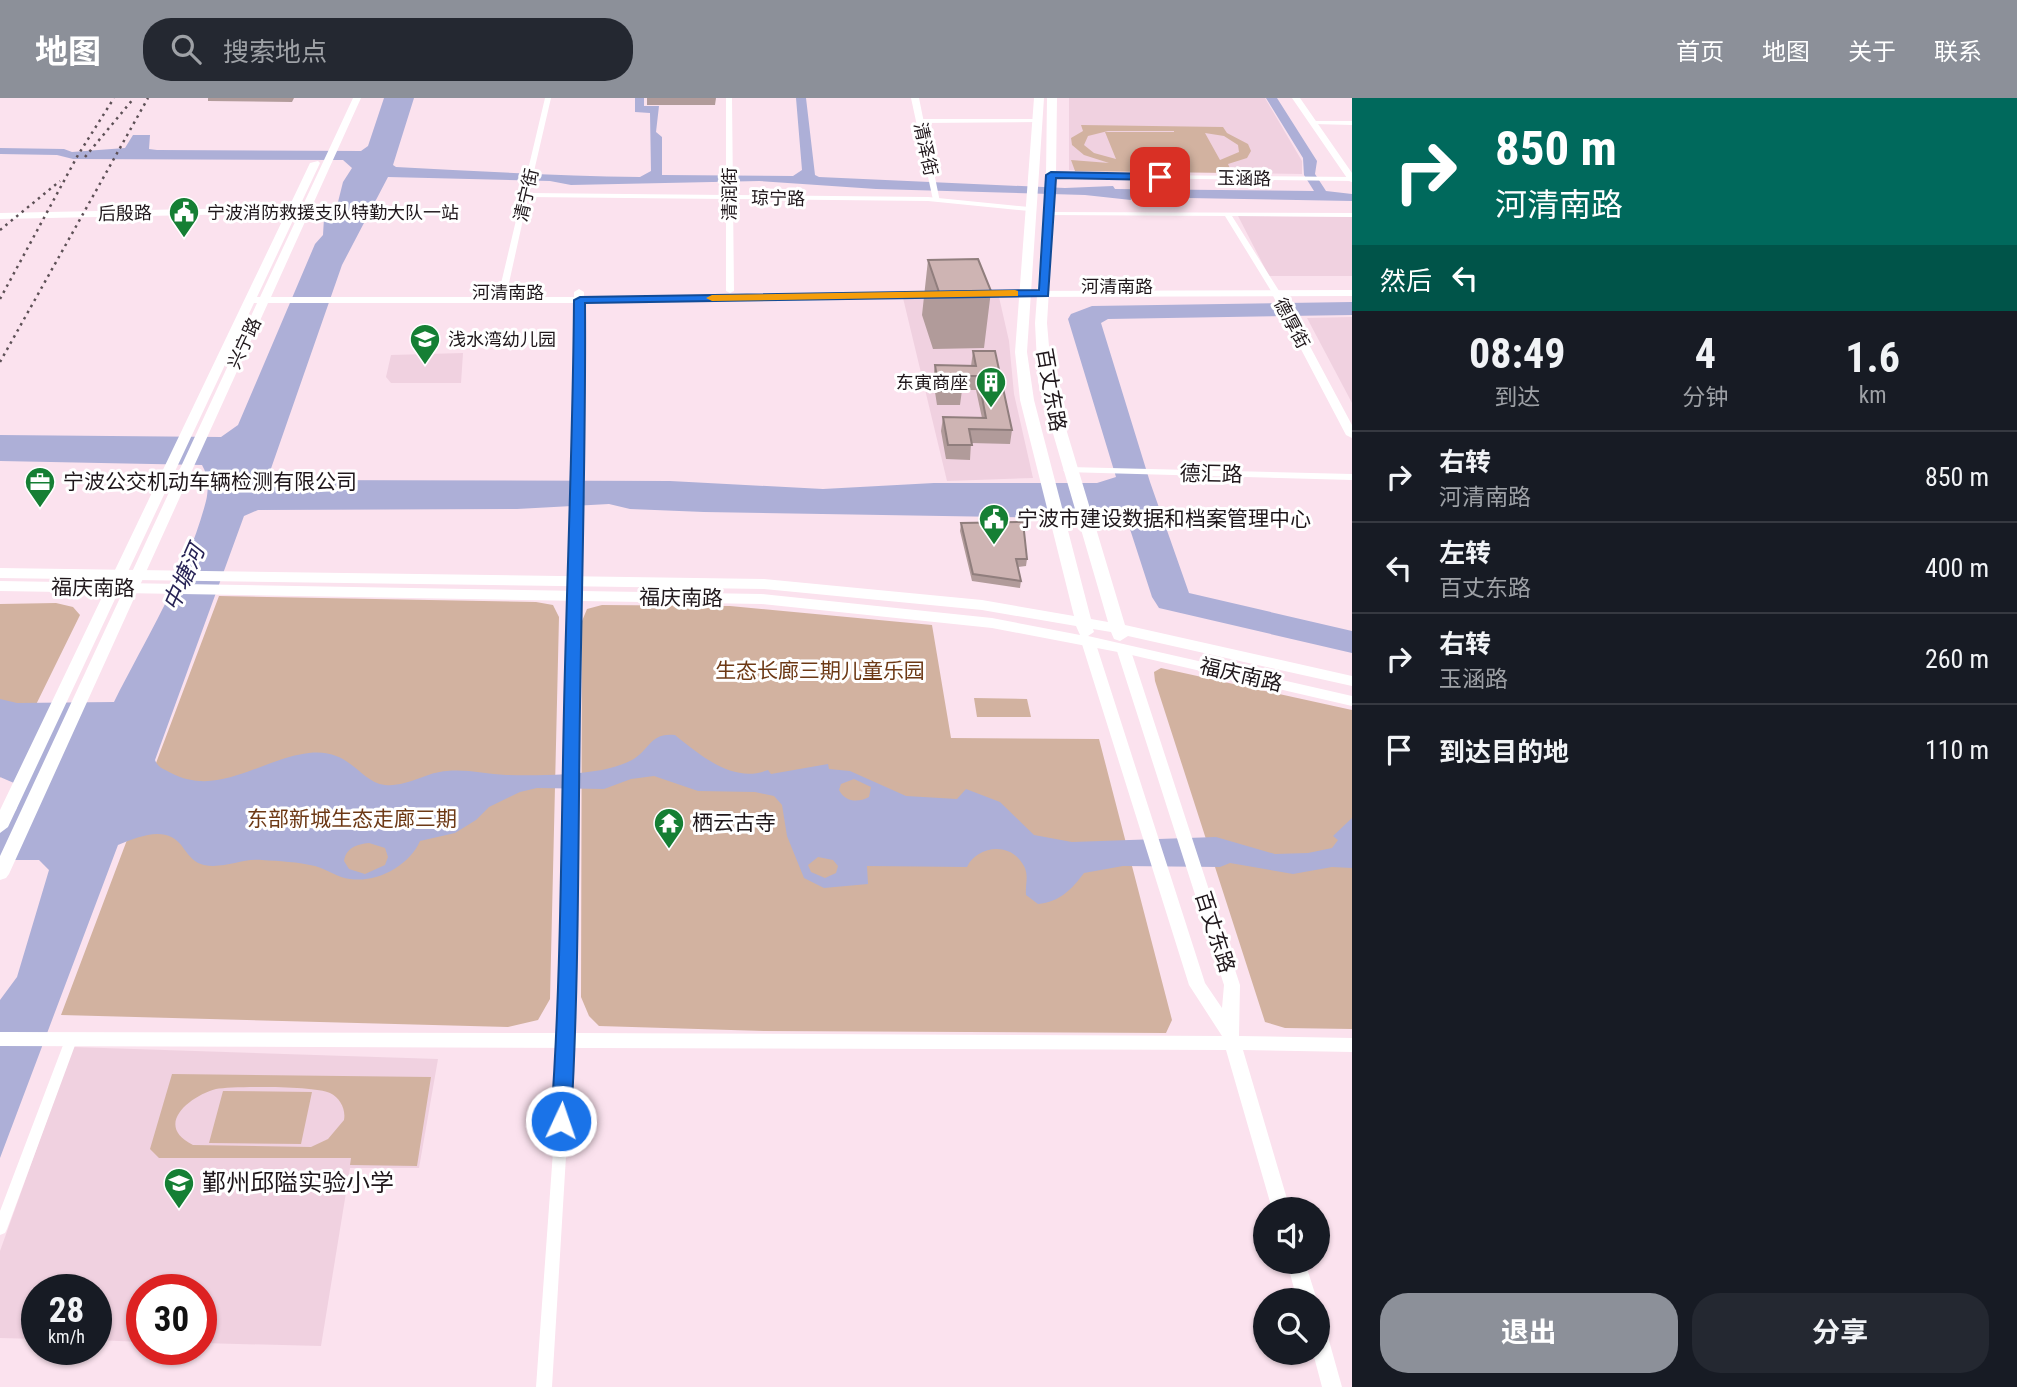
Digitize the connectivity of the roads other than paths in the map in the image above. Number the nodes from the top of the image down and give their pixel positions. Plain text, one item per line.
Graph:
1 (346, 98) edge
2 (357, 98) edge
3 (548, 98) edge
4 (729, 98) edge
5 (907, 98) edge
6 (915, 98) edge
7 (1038, 98) edge
8 (1052, 98) edge
9 (1296, 98) edge
10 (920, 121) junction
11 (1038, 121) junction
12 (1313, 122) junction
13 (1352, 123) edge
14 (321, 163) junction
15 (1051, 175) junction
16 (1352, 179) edge
17 (526, 195) junction
18 (728, 197) junction
19 (933, 200) junction
20 (1029, 209) junction
21 (290, 212) junction
22 (1047, 213) junction
23 (1227, 214) junction
24 (1352, 215) edge
25 (0, 217) edge
26 (1352, 284) edge
27 (730, 290) junction
28 (1024, 290) junction
29 (1044, 290) junction
30 (503, 292) junction
31 (1352, 293) edge
32 (1276, 294) junction
33 (251, 296) junction
34 (265, 296) junction
35 (580, 296) junction
36 (332, 297) junction
37 (1352, 435) edge
38 (1071, 475) junction
39 (1352, 477) edge
40 (0, 573) edge
41 (119, 573) junction
42 (139, 573) junction
43 (0, 586) edge
44 (575, 588) junction
45 (112, 589) junction
46 (132, 589) junction
47 (1083, 622) junction
48 (1117, 627) junction
49 (1088, 641) junction
50 (1124, 648) junction
51 (1352, 681) edge
52 (1352, 701) edge
53 (0, 827) edge
54 (2, 869) edge
55 (1231, 1038) junction
56 (0, 1039) edge
57 (69, 1040) junction
58 (566, 1041) junction
59 (1352, 1045) edge
60 (1277, 1197) edge
61 (0, 1229) edge
62 (1326, 1365) edge
63 (544, 1387) edge
64 (1332, 1387) edge

1 - 14 main road
2 - 14 main road, 兴宁路
3 - 17 street, 清宁街
4 - 18 street, 清润街
5 - 19 street, 清泽街
6 - 10 street, 清泽街
7 - 11 main road, 百丈东路
8 - 15 main road, 百丈东路
9 - 12 street
10 - 11 street
10 - 19 street, 清泽街
11 - 20 main road, 百丈东路
12 - 13 street
12 - 16 street
14 - 21 main road
14 - 34 main road, 兴宁路
15 - 16 street, 玉涵路
15 - 22 main road, 百丈东路
17 - 18 street, 琼宁路
17 - 30 street, 清宁街
18 - 19 street, 琼宁路
18 - 27 street, 清润街
19 - 20 street, 琼宁路
20 - 28 main road, 百丈东路
21 - 25 main road, 后殷路
21 - 33 main road
22 - 23 street
22 - 29 main road, 百丈东路
23 - 24 street
23 - 32 street, 德厚街
26 - 32 main road, 河清南路
27 - 28 main road, 河清南路
27 - 35 main road, 河清南路
28 - 29 main road, 河清南路
28 - 35 main road, 河清南路
28 - 47 main road, 百丈东路
29 - 32 main road, 河清南路
29 - 38 main road, 百丈东路
30 - 35 main road, 河清南路
30 - 36 main road, 河清南路
31 - 32 main road, 河清南路
32 - 37 street, 德厚街
33 - 34 main road
33 - 41 main road
34 - 36 main road
34 - 42 main road, 兴宁路
35 - 36 main road, 河清南路
35 - 44 street
38 - 39 street, 德汇路
38 - 48 main road, 百丈东路
40 - 41 main road, 福庆南路
41 - 42 main road, 福庆南路
41 - 45 main road
42 - 44 main road, 福庆南路
42 - 46 main road, 兴宁路
43 - 45 main road, 福庆南路
44 - 46 main road, 福庆南路
44 - 47 main road, 福庆南路
44 - 49 main road, 福庆南路
44 - 58 street
45 - 46 main road, 福庆南路
45 - 53 main road
46 - 54 main road, 兴宁路
47 - 48 main road, 福庆南路
47 - 49 main road, 百丈东路
48 - 50 main road, 百丈东路
48 - 51 main road, 福庆南路
49 - 50 main road, 福庆南路
49 - 55 street, 百丈东路
50 - 52 main road, 福庆南路
50 - 55 street, 百丈东路
55 - 58 street
55 - 59 street
55 - 60 street
56 - 57 street
57 - 58 street
57 - 61 street
58 - 63 street
62 - 64 street

